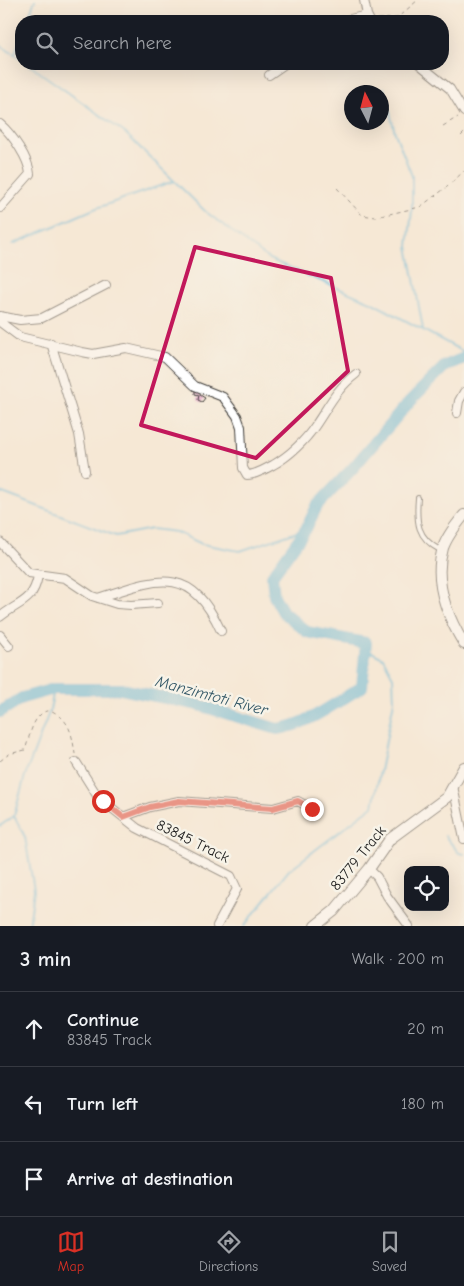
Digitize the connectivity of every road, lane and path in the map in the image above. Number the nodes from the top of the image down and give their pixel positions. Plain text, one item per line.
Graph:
1 (364, 0) edge
2 (418, 0) edge
3 (368, 15) edge
4 (401, 15) edge
5 (275, 70) edge
6 (427, 70) edge
7 (269, 74) dead end
8 (463, 111) edge
9 (0, 124) edge
10 (443, 126) dead end
11 (464, 133) edge
12 (461, 136) dead end
13 (464, 171) edge
14 (337, 188) dead end
15 (0, 208) edge
16 (106, 285) dead end
17 (0, 316) edge
18 (0, 322) edge
19 (51, 344) junction
20 (356, 374) dead end
21 (464, 392) edge
22 (457, 413) dead end
23 (85, 471) dead end
24 (418, 498) dead end
25 (464, 515) edge
26 (0, 542) edge
27 (442, 551) junction
28 (38, 576) junction
29 (98, 598) junction
30 (158, 603) dead end
31 (0, 617) edge
32 (221, 631) dead end
33 (0, 635) edge
34 (464, 644) edge
35 (9, 646) dead end
36 (0, 761) edge
37 (76, 762) joint
38 (464, 767) edge
39 (453, 786) junction
40 (312, 809) dead end
41 (123, 817) junction
42 (464, 839) edge
43 (369, 869) junction
44 (217, 926) edge
45 (315, 926) edge
46 (409, 926) edge

1 - 3 street
2 - 4 path
5 - 7 street
6 - 8 street
8 - 10 path
9 - 15 street
11 - 12 path
13 - 14 path
16 - 17 street
18 - 19 street
19 - 20 street
19 - 23 street
21 - 22 street
24 - 27 lane
25 - 27 street
26 - 28 street
27 - 34 street
28 - 29 street
28 - 31 street
29 - 30 street
29 - 32 street
33 - 35 street
36 - 37 path
37 - 41 street, 83845 Track
38 - 39 street, 83779 Track
39 - 42 street
39 - 43 street, 83779 Track
40 - 41 street
41 - 44 street, 83845 Track
43 - 45 street, 83779 Track
43 - 46 street

